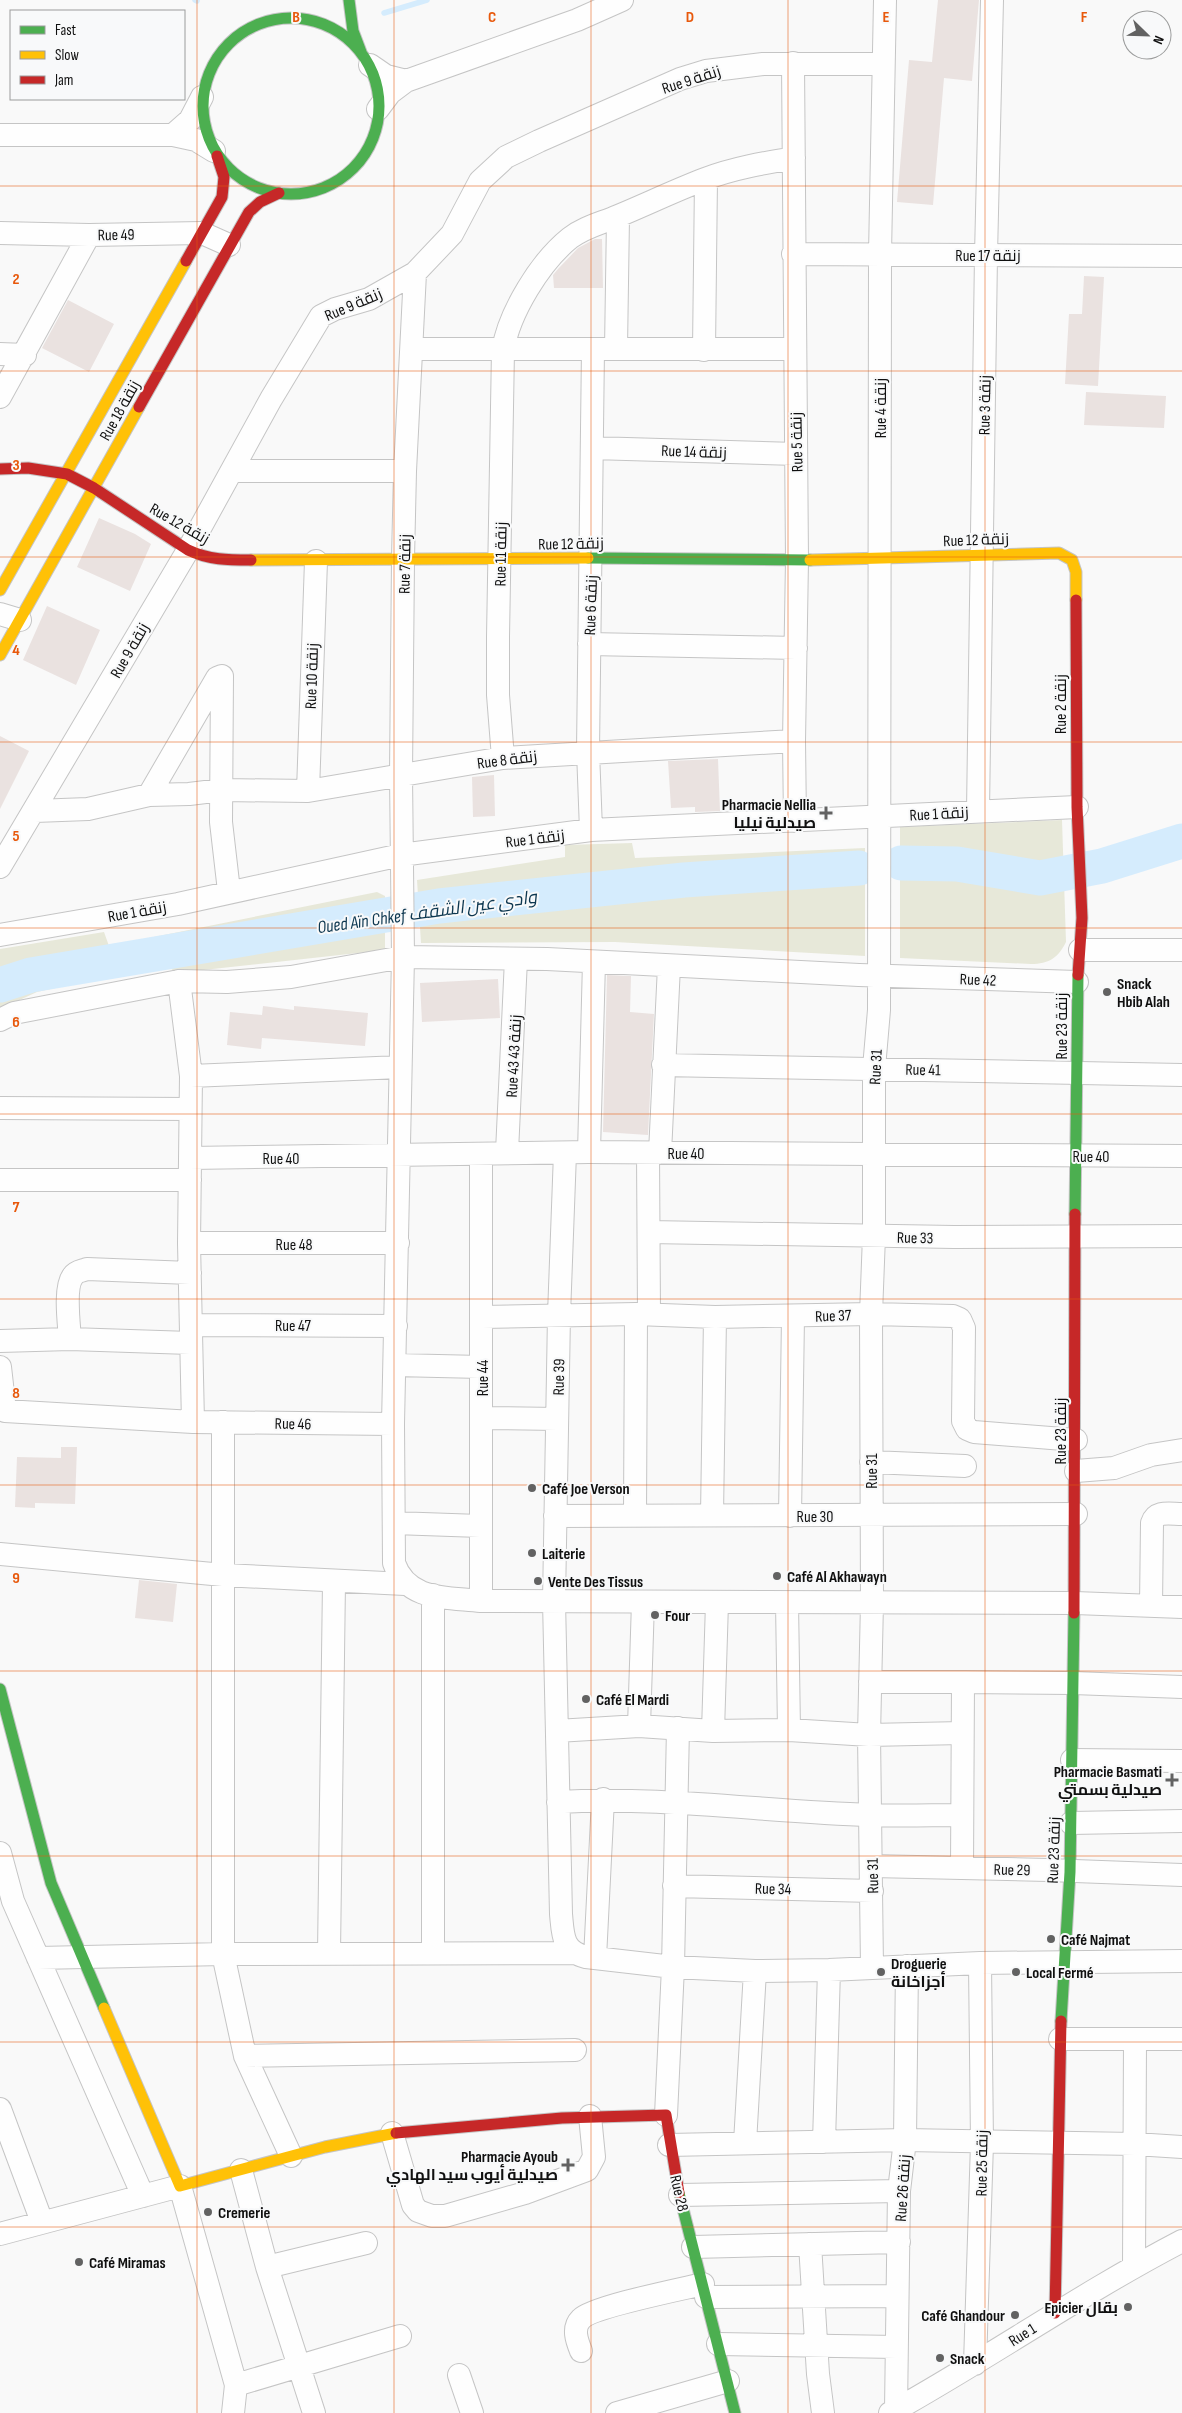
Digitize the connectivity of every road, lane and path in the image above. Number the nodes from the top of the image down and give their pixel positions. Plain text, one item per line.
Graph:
1 (349, 0) edge
2 (622, 0) edge
3 (885, 0) edge
4 (992, 0) edge
5 (312, 8) dead end
6 (295, 18) junction
7 (365, 59) junction
8 (792, 63) junction
9 (882, 64) junction
10 (406, 81) junction
11 (202, 97) junction
12 (378, 109) junction
13 (0, 135) edge
14 (173, 135) junction
15 (216, 153) junction
16 (794, 158) junction
17 (706, 178) junction
18 (279, 193) junction
19 (618, 217) junction
20 (0, 233) edge
21 (202, 233) junction
22 (89, 235) junction
23 (229, 245) junction
24 (793, 254) junction
25 (880, 254) junction
26 (986, 255) junction
27 (1182, 256) edge
28 (415, 273) junction
29 (412, 349) junction
30 (593, 349) junction
31 (616, 349) junction
32 (503, 350) junction
33 (704, 350) junction
34 (794, 350) junction
35 (0, 354) edge
36 (25, 355) junction
37 (0, 397) edge
38 (592, 448) junction
39 (796, 454) junction
40 (0, 469) edge
41 (232, 471) junction
42 (405, 471) junction
43 (67, 474) junction
44 (94, 488) junction
45 (188, 550) junction
46 (981, 556) junction
47 (1068, 557) joint
48 (592, 558) junction
49 (881, 558) junction
50 (404, 559) junction
51 (500, 560) junction
52 (797, 560) junction
53 (316, 561) junction
54 (0, 590) edge
55 (10, 617) edge
56 (589, 644) junction
57 (796, 648) junction
58 (0, 654) edge
59 (794, 741) junction
60 (588, 751) junction
61 (503, 758) junction
62 (400, 775) junction
63 (222, 790) junction
64 (308, 791) junction
65 (149, 795) junction
66 (1077, 807) junction
67 (978, 810) junction
68 (35, 811) junction
69 (881, 816) junction
70 (795, 821) junction
71 (591, 830) junction
72 (402, 855) junction
73 (0, 867) edge
74 (229, 891) junction
75 (1081, 899) joint
76 (0, 935) edge
77 (1080, 950) junction
78 (1182, 950) edge
79 (403, 957) junction
80 (516, 959) junction
81 (594, 962) junction
82 (669, 966) junction
83 (879, 976) junction
84 (179, 981) junction
85 (1077, 982) junction
86 (0, 1020) edge
87 (664, 1065) junction
88 (400, 1067) junction
89 (874, 1068) junction
90 (1077, 1073) junction
91 (1182, 1075) edge
92 (191, 1076) junction
93 (0, 1108) edge
94 (190, 1110) junction
95 (507, 1152) junction
96 (565, 1152) junction
97 (589, 1152) junction
98 (654, 1153) junction
99 (481, 1154) junction
100 (874, 1154) junction
101 (399, 1155) junction
102 (1077, 1156) junction
103 (1182, 1156) edge
104 (190, 1158) junction
105 (0, 1180) edge
106 (190, 1180) junction
107 (649, 1232) junction
108 (874, 1236) junction
109 (1182, 1236) edge
110 (1075, 1237) junction
111 (190, 1243) junction
112 (398, 1243) junction
113 (190, 1273) junction
114 (642, 1314) junction
115 (871, 1314) junction
116 (559, 1315) junction
117 (715, 1316) junction
118 (482, 1317) junction
119 (794, 1317) junction
120 (396, 1326) junction
121 (190, 1334) junction
122 (70, 1339) junction
123 (0, 1342) edge
124 (395, 1365) junction
125 (0, 1367) edge
126 (482, 1367) junction
127 (2, 1412) edge
128 (482, 1418) junction
129 (557, 1420) junction
130 (193, 1422) junction
131 (223, 1422) junction
132 (393, 1424) junction
133 (1076, 1440) junction
134 (1182, 1450) edge
135 (871, 1462) junction
136 (965, 1466) dead end
137 (1076, 1471) junction
138 (1076, 1514) junction
139 (1182, 1514) edge
140 (712, 1515) junction
141 (555, 1516) junction
142 (635, 1516) junction
143 (790, 1516) junction
144 (871, 1516) junction
145 (394, 1524) junction
146 (480, 1526) junction
147 (0, 1554) edge
148 (223, 1575) junction
149 (334, 1582) junction
150 (405, 1584) junction
151 (433, 1595) junction
152 (481, 1601) junction
153 (554, 1601) junction
154 (642, 1602) junction
155 (717, 1603) junction
156 (786, 1603) junction
157 (872, 1603) junction
158 (1075, 1603) junction
159 (1151, 1606) junction
160 (1182, 1607) edge
161 (870, 1682) junction
162 (964, 1682) junction
163 (1073, 1683) junction
164 (1182, 1688) edge
165 (0, 1689) edge
166 (639, 1726) junction
167 (678, 1728) junction
168 (789, 1730) junction
169 (557, 1731) junction
170 (712, 1731) junction
171 (962, 1733) junction
172 (869, 1735) junction
173 (1072, 1760) junction
174 (1182, 1761) edge
175 (603, 1799) junction
176 (676, 1801) junction
177 (558, 1802) junction
178 (870, 1815) junction
179 (962, 1815) junction
180 (1182, 1821) edge
181 (1071, 1823) junction
182 (0, 1853) edge
183 (872, 1866) junction
184 (962, 1868) junction
185 (1070, 1872) junction
186 (1182, 1875) edge
187 (674, 1886) junction
188 (872, 1891) junction
189 (433, 1952) junction
190 (329, 1953) junction
191 (223, 1954) junction
192 (585, 1956) junction
193 (83, 1957) junction
194 (38, 1958) junction
195 (1182, 1960) edge
196 (980, 1963) junction
197 (1063, 1963) junction
198 (907, 1966) junction
199 (672, 1967) junction
200 (872, 1967) junction
201 (829, 1970) junction
202 (755, 1971) junction
203 (1060, 2039) junction
204 (1182, 2039) edge
205 (1135, 2040) junction
206 (575, 2050) dead end
207 (246, 2056) junction
208 (0, 2109) edge
209 (666, 2115) junction
210 (590, 2116) junction
211 (392, 2133) junction
212 (905, 2140) junction
213 (824, 2142) junction
214 (982, 2142) junction
215 (746, 2143) junction
216 (1057, 2143) junction
217 (1135, 2144) junction
218 (669, 2145) junction
219 (1182, 2147) edge
220 (291, 2156) junction
221 (242, 2170) junction
222 (180, 2186) junction
223 (900, 2192) junction
224 (680, 2195) junction
225 (143, 2196) junction
226 (42, 2222) junction
227 (0, 2234) edge
228 (1182, 2241) edge
229 (899, 2242) junction
230 (366, 2243) dead end
231 (810, 2244) junction
232 (693, 2247) junction
233 (1134, 2266) junction
234 (267, 2267) junction
235 (704, 2290) junction
236 (814, 2296) junction
237 (897, 2296) junction
238 (1055, 2313) junction
239 (400, 2336) dead end
240 (718, 2344) junction
241 (817, 2346) junction
242 (896, 2347) junction
243 (581, 2351) dead end
244 (975, 2364) junction
245 (299, 2366) junction
246 (459, 2375) dead end
247 (728, 2381) junction
248 (236, 2385) junction
249 (893, 2411) edge
250 (233, 2413) edge
251 (314, 2413) edge
252 (472, 2413) edge
253 (617, 2413) edge
254 (734, 2413) edge
255 (823, 2413) edge

1 - 7 street
2 - 10 street
3 - 9 street, Rue 4 زنقة
4 - 26 street, Rue 3 زنقة
5 - 6 street
6 - 7 street
6 - 11 street
7 - 10 street
7 - 12 street
8 - 9 street, Rue 9 زنقة
8 - 16 street, Rue 5 زنقة
8 - 28 street, Rue 9 زنقة
9 - 25 street, Rue 4 زنقة
10 - 12 street
11 - 14 street
11 - 15 street
12 - 18 street
13 - 14 street
14 - 15 street
15 - 18 street
15 - 21 street, Rue 18 زنقة
16 - 17 street, Rue 11 زنقة
16 - 24 street, Rue 5 زنقة
17 - 19 street, Rue 11 زنقة
17 - 33 street
18 - 23 street, Rue 18 زنقة
19 - 31 street
19 - 32 street, Rue 11 زنقة
20 - 22 street, Rue 49
21 - 22 street, Rue 49
21 - 23 street, Rue 49
21 - 43 street, Rue 18 زنقة
22 - 36 street
23 - 44 street, Rue 18 زنقة
24 - 25 street, Rue 17 زنقة
24 - 34 street, Rue 5 زنقة
25 - 26 street, Rue 17 زنقة
25 - 49 street, Rue 4 زنقة
26 - 27 street, Rue 17 زنقة
26 - 46 street, Rue 3 زنقة
28 - 29 street, Rue 7 زنقة
28 - 41 street, Rue 9 زنقة
29 - 32 street
29 - 42 street, Rue 7 زنقة
30 - 31 street
30 - 32 street
30 - 38 street, Rue 6 زنقة
31 - 33 street
32 - 51 street, Rue 11 زنقة
33 - 34 street
34 - 39 street, Rue 5 زنقة
35 - 36 street
36 - 37 street
38 - 39 street, Rue 14 زنقة
38 - 48 street, Rue 6 زنقة
39 - 52 street, Rue 5 زنقة
40 - 43 street
41 - 42 street
41 - 45 street, Rue 9 زنقة
42 - 50 street, Rue 7 زنقة
43 - 44 street
43 - 54 street, Rue 18 زنقة
44 - 45 street, Rue 12 زنقة
44 - 55 street, Rue 18 زنقة
45 - 53 street, Rue 12 زنقة
45 - 68 street, Rue 9 زنقة
46 - 47 street, Rue 12 زنقة
46 - 49 street, Rue 12 زنقة
46 - 67 street, Rue 3 زنقة
47 - 66 street, Rue 2 زنقة
48 - 51 street, Rue 12 زنقة
48 - 52 street, Rue 12 زنقة
48 - 56 street, Rue 6 زنقة
49 - 52 street, Rue 12 زنقة
49 - 69 street, Rue 4 زنقة
50 - 51 street, Rue 12 زنقة
50 - 53 street, Rue 12 زنقة
50 - 62 street, Rue 7 زنقة
51 - 61 street, Rue 11 زنقة
52 - 57 street, Rue 5 زنقة
53 - 64 street, Rue 10 زنقة
55 - 58 street, Rue 18 زنقة
56 - 57 street
56 - 60 street, Rue 6 زنقة
57 - 59 street, Rue 5 زنقة
59 - 60 street, Rue 8 زنقة
59 - 70 street, Rue 5 زنقة
60 - 61 street, Rue 8 زنقة
60 - 71 street, Rue 6 زنقة
61 - 62 street, Rue 8 زنقة
62 - 64 street, Rue 8 زنقة
62 - 72 street, Rue 7 زنقة
63 - 64 street, Rue 8 زنقة
63 - 65 street, Rue 8 زنقة
63 - 65 street
63 - 74 street
65 - 68 street, Rue 8 زنقة
66 - 67 street, Rue 1 زنقة
66 - 75 street, Rue 2 زنقة
67 - 69 street, Rue 1 زنقة
68 - 73 street, Rue 9 زنقة
69 - 70 street, Rue 1 زنقة
69 - 83 street, Rue 31
70 - 71 street, Rue 1 زنقة
71 - 72 street, Rue 1 زنقة
72 - 74 street, Rue 1 زنقة
72 - 79 street, Rue 7 زنقة
74 - 76 street, Rue 1 زنقة
75 - 77 street, Rue 23 زنقة
77 - 78 street
77 - 85 street, Rue 23 زنقة
79 - 80 street, Rue 42
79 - 84 street, Rue 42
79 - 88 street, Rue 7 زنقة
80 - 81 street, Rue 42
80 - 95 street, Rue 43 زنقة 43
81 - 82 street, Rue 42
81 - 97 street
82 - 83 street, Rue 42
82 - 87 street
83 - 85 street, Rue 42
83 - 89 street, Rue 31
84 - 86 street, Rue 42
84 - 92 street
85 - 90 street, Rue 23 زنقة
87 - 89 street, Rue 41
87 - 98 street
88 - 92 street
88 - 101 street, Rue 7 زنقة
89 - 90 street, Rue 41
89 - 100 street, Rue 31
90 - 91 street, Rue 41
90 - 102 street, Rue 23 زنقة
92 - 94 street
93 - 94 street
94 - 104 street
95 - 96 street, Rue 40
95 - 99 street, Rue 40
96 - 97 street, Rue 40
96 - 116 street, Rue 39
97 - 98 street, Rue 40
98 - 100 street, Rue 40
98 - 107 street
99 - 101 street, Rue 40
99 - 118 street, Rue 44
100 - 102 street, Rue 40
100 - 108 street, Rue 31
101 - 104 street, Rue 40
101 - 112 street, Rue 7 زنقة
102 - 103 street, Rue 40
102 - 110 street, Rue 23 زنقة
104 - 106 street
105 - 106 street
106 - 111 street
107 - 108 street, Rue 33
107 - 114 street
108 - 110 street, Rue 33
108 - 115 street, Rue 31
109 - 110 street, Rue 33
110 - 133 street, Rue 23 زنقة
111 - 112 street, Rue 48
111 - 113 street
112 - 120 street, Rue 7 زنقة
113 - 121 street
113 - 122 street
114 - 116 street, Rue 37
114 - 117 street, Rue 37
114 - 142 street
115 - 119 street, Rue 37
115 - 133 street, Rue 37
115 - 135 street, Rue 31
116 - 118 street, Rue 37
116 - 129 street, Rue 39
117 - 119 street, Rue 37
117 - 140 street
118 - 126 street, Rue 44
119 - 143 street
120 - 121 street, Rue 47
120 - 124 street, Rue 7 زنقة
121 - 122 street, Rue 47
121 - 130 street
122 - 123 street, Rue 47
124 - 126 street
124 - 132 street, Rue 7 زنقة
125 - 127 street
126 - 128 street, Rue 44
127 - 130 street, Rue 46
128 - 129 street
128 - 146 street, Rue 44
129 - 141 street, Rue 39
130 - 131 street, Rue 46
131 - 132 street, Rue 46
131 - 148 street
132 - 145 street, Rue 7 زنقة
133 - 137 street, Rue 23 زنقة
134 - 137 street
135 - 136 street
135 - 144 street, Rue 31
137 - 138 street, Rue 23 زنقة
138 - 144 street, Rue 30
138 - 158 street, Rue 23 زنقة
139 - 159 street
140 - 142 street, Rue 30
140 - 143 street, Rue 30
141 - 142 street, Rue 30
141 - 153 street, Rue 39
143 - 144 street, Rue 30
144 - 157 street, Rue 31
145 - 146 street
145 - 150 street, Rue 7 زنقة
146 - 152 street, Rue 44
147 - 148 street
148 - 149 street
148 - 191 street
149 - 150 street
149 - 190 street
150 - 151 street
151 - 152 street
151 - 189 street
152 - 153 street
153 - 154 street
153 - 169 street, Rue 39
154 - 155 street
154 - 166 street
155 - 156 street
155 - 170 street
156 - 157 street
156 - 168 street
157 - 158 street
157 - 161 street, Rue 31
158 - 159 street
158 - 163 street, Rue 23 زنقة
159 - 160 street
161 - 162 street
161 - 172 street, Rue 31
162 - 163 street
162 - 171 street
163 - 164 street
163 - 173 street, Rue 23 زنقة
165 - 193 street
166 - 167 street
166 - 169 street
167 - 170 street
167 - 176 street, Rue 28
168 - 170 street
168 - 172 street
169 - 177 street, Rue 39
171 - 172 street
171 - 179 street
172 - 178 street, Rue 31
173 - 174 street
173 - 181 street, Rue 23 زنقة
175 - 176 street
175 - 177 street
175 - 192 street
176 - 178 street
176 - 187 street, Rue 28
177 - 192 street, Rue 39
178 - 179 street
178 - 183 street, Rue 31
179 - 184 street
180 - 181 street
181 - 185 street, Rue 23 زنقة
182 - 194 street
183 - 184 street, Rue 29
183 - 188 street, Rue 31
184 - 185 street, Rue 29
185 - 186 street, Rue 29
185 - 197 street, Rue 23 زنقة
187 - 188 street, Rue 34
187 - 199 street, Rue 28
188 - 200 street, Rue 31
189 - 190 street
189 - 192 street
190 - 191 street
191 - 193 street
191 - 207 street
192 - 199 street
193 - 194 street
193 - 222 street
194 - 225 street
195 - 197 street
196 - 197 street
196 - 198 street
196 - 214 street, Rue 25 زنقة
197 - 203 street, Rue 23 زنقة
198 - 200 street
198 - 212 street, Rue 26 زنقة
199 - 202 street
199 - 209 street, Rue 28
200 - 201 street
201 - 202 street
201 - 213 street
202 - 215 street
203 - 205 street
203 - 216 street, Rue 23 زنقة
204 - 205 street
205 - 217 street
206 - 207 street
207 - 220 street
208 - 226 street
209 - 210 street
209 - 218 street, Rue 28
210 - 211 street
210 - 211 street
211 - 220 street
212 - 213 street
212 - 214 street
212 - 223 street, Rue 26 زنقة
213 - 215 street
214 - 216 street
214 - 244 street, Rue 25 زنقة
215 - 218 street
216 - 217 street
216 - 238 street, Rue 23 زنقة
217 - 219 street
217 - 233 street
218 - 224 street, Rue 28
220 - 221 street
221 - 222 street
221 - 234 street
222 - 225 street
222 - 248 street
223 - 224 street
223 - 229 street, Rue 26 زنقة
224 - 232 street, Rue 28
225 - 226 street
226 - 227 street
228 - 233 street, Rue 1
229 - 231 street
229 - 237 street, Rue 26 زنقة
230 - 234 street
231 - 232 street
231 - 236 street
232 - 235 street, Rue 28
233 - 238 street, Rue 1
234 - 245 street
235 - 236 street
235 - 240 street, Rue 28
235 - 243 street
236 - 237 street
236 - 241 street
237 - 242 street, Rue 26 زنقة
238 - 244 street, Rue 1
239 - 245 street
240 - 241 street
240 - 247 street, Rue 28
241 - 242 street
241 - 255 street
242 - 249 street, Rue 26 زنقة
244 - 249 street, Rue 1
245 - 248 street
245 - 251 street
246 - 252 street
247 - 253 street
247 - 254 street, Rue 28
248 - 250 street

